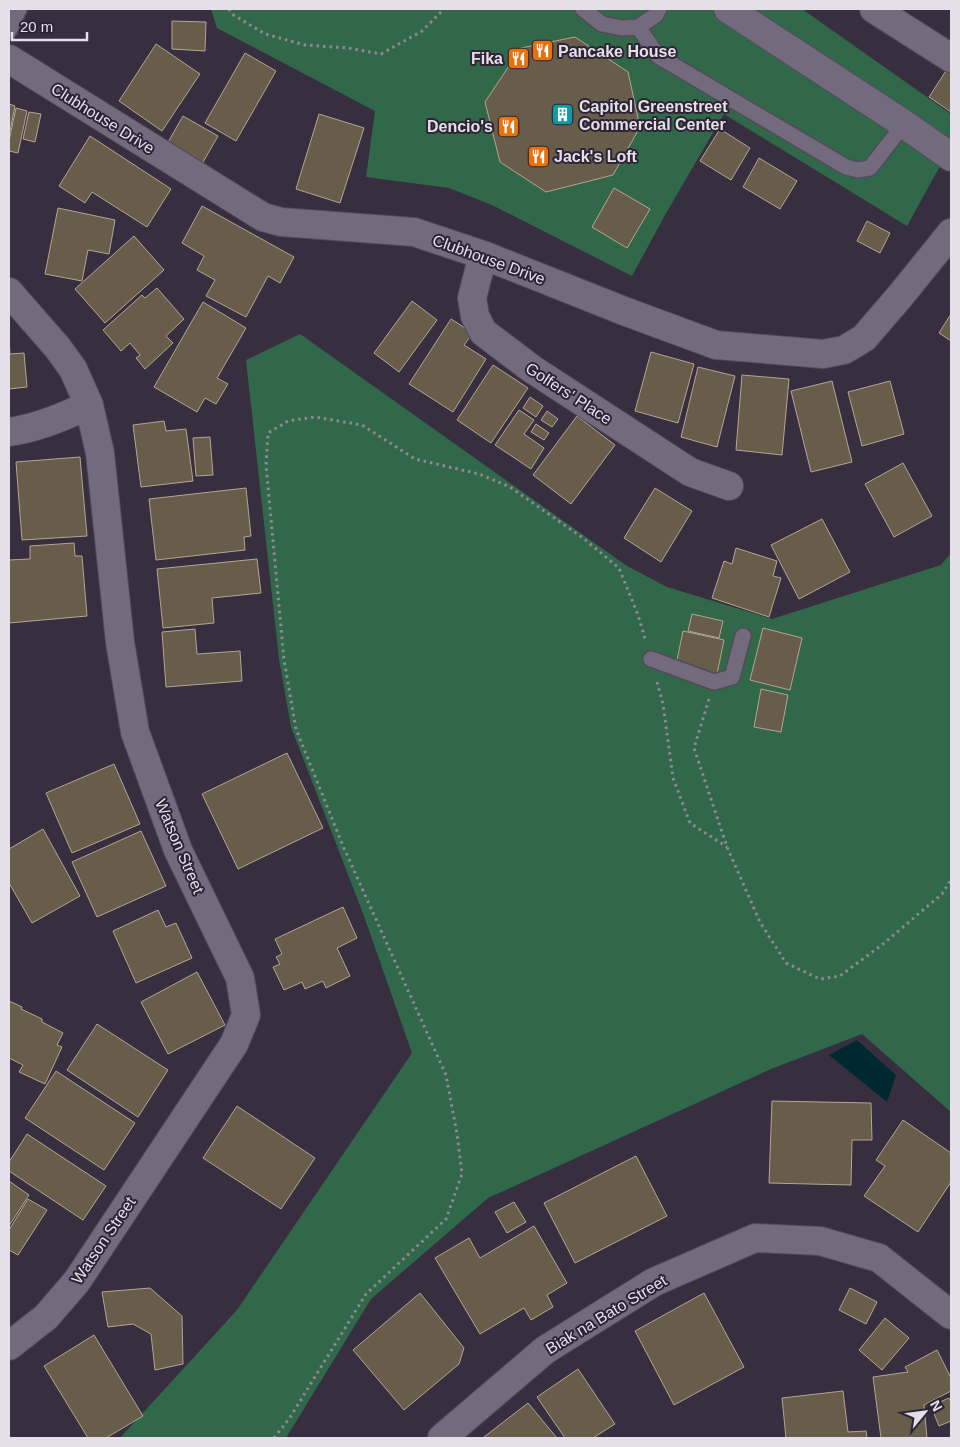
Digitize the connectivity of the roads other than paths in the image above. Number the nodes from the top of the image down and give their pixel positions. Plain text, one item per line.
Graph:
1 (19, 9) edge
2 (583, 9) edge
3 (659, 9) edge
4 (728, 9) edge
5 (874, 9) edge
6 (638, 28) junction
7 (9, 32) edge
8 (951, 58) edge
9 (9, 59) edge
10 (904, 124) junction
11 (951, 157) edge
12 (951, 233) edge
13 (483, 255) junction
14 (9, 292) edge
15 (89, 405) junction
16 (9, 432) edge
17 (729, 486) dead end
18 (743, 636) dead end
19 (651, 659) road end
20 (951, 1315) edge
21 (9, 1346) edge
22 (442, 1438) edge

1 - 7 lane
2 - 6 lane
3 - 6 lane
4 - 10 street
5 - 8 street
6 - 10 lane
9 - 13 street, Clubhouse Drive
10 - 11 street
12 - 13 street, Clubhouse Drive
13 - 17 street, Golfers' Place
14 - 15 street, Watson Street
15 - 16 street
15 - 21 street, Watson Street
18 - 19 lane
20 - 22 street, Biak na Bato Street

